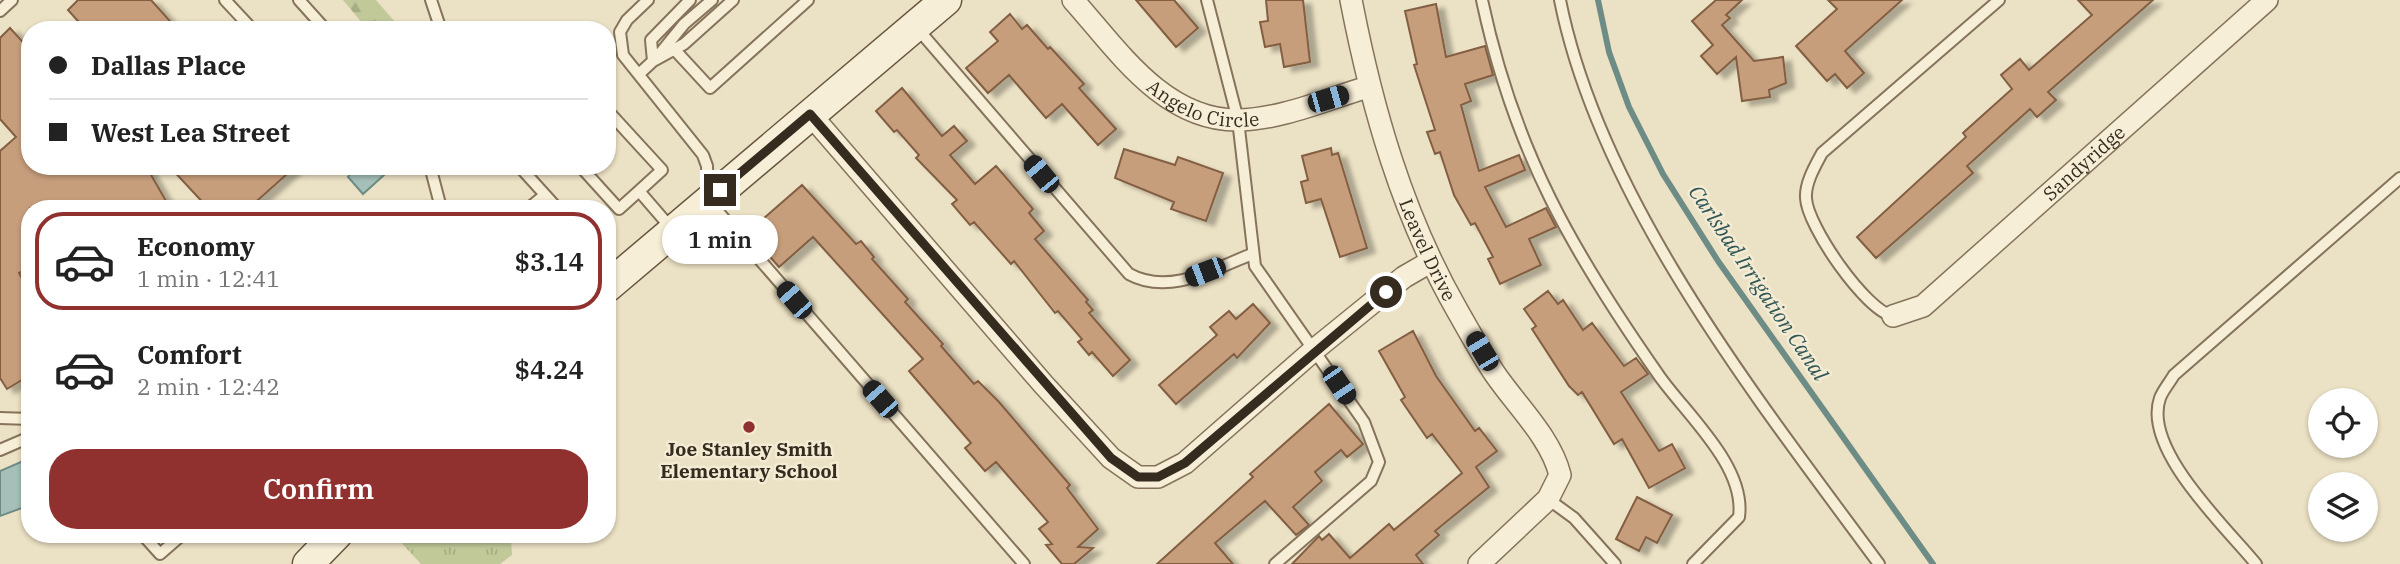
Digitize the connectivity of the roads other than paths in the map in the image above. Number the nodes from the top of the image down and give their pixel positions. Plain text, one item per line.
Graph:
1 (12, 0) edge
2 (225, 0) edge
3 (299, 0) edge
4 (431, 0) edge
5 (648, 0) edge
6 (690, 0) edge
7 (712, 0) edge
8 (733, 0) edge
9 (808, 0) edge
10 (946, 0) edge
11 (1073, 0) edge
12 (1207, 0) edge
13 (1351, 0) edge
14 (1482, 0) edge
15 (1560, 0) edge
16 (1999, 0) edge
17 (2267, 0) edge
18 (0, 11) edge
19 (245, 21) edge
20 (318, 21) edge
21 (439, 21) edge
22 (916, 26) junction
23 (616, 40) edge
24 (620, 42) junction
25 (674, 49) junction
26 (653, 61) junction
27 (639, 74) junction
28 (1368, 87) junction
29 (810, 114) junction
30 (616, 120) edge
31 (1238, 120) junction
32 (432, 175) edge
33 (527, 175) edge
34 (588, 175) edge
35 (2400, 178) edge
36 (639, 191) junction
37 (545, 195) junction
38 (439, 200) edge
39 (539, 200) edge
40 (550, 200) edge
41 (611, 200) edge
42 (708, 200) junction
43 (616, 206) edge
44 (673, 230) junction
45 (1252, 254) junction
46 (1430, 262) junction
47 (616, 276) edge
48 (1893, 316) joint
49 (1314, 350) junction
50 (0, 418) edge
51 (21, 419) edge
52 (21, 442) edge
53 (0, 450) edge
54 (1548, 499) junction
55 (150, 543) edge
56 (173, 543) edge
57 (329, 543) edge
58 (312, 562) edge
59 (1024, 564) edge
60 (1275, 564) edge
61 (1479, 564) edge
62 (1615, 564) edge
63 (1693, 564) edge
64 (1879, 564) edge
65 (2256, 564) edge

1 - 18 lane
2 - 19 lane
3 - 20 lane
4 - 21 lane
5 - 24 lane
6 - 26 lane
7 - 26 lane
8 - 25 lane
9 - 25 lane
10 - 22 main road
11 - 31 street, Angelo Circle
12 - 31 lane
13 - 28 street, Leavel Drive
14 - 63 lane
15 - 64 lane
16 - 48 lane
17 - 48 street, Sandyridge
22 - 29 main road
22 - 45 lane
23 - 24 lane
24 - 27 lane
25 - 26 lane
26 - 27 lane
27 - 42 lane
28 - 31 street, Angelo Circle
28 - 46 street, Leavel Drive
29 - 42 main road
29 - 49 street
30 - 36 lane
31 - 45 lane
32 - 38 lane
33 - 37 lane
34 - 41 lane
35 - 65 lane
36 - 43 lane
36 - 44 lane
37 - 39 lane
37 - 40 lane
42 - 44 main road
42 - 59 lane
44 - 47 main road
45 - 49 lane
46 - 49 street
46 - 54 street, Leavel Drive
49 - 60 lane
50 - 51 lane
52 - 53 lane
54 - 61 street
54 - 62 lane
55 - 56 lane
57 - 58 main road

